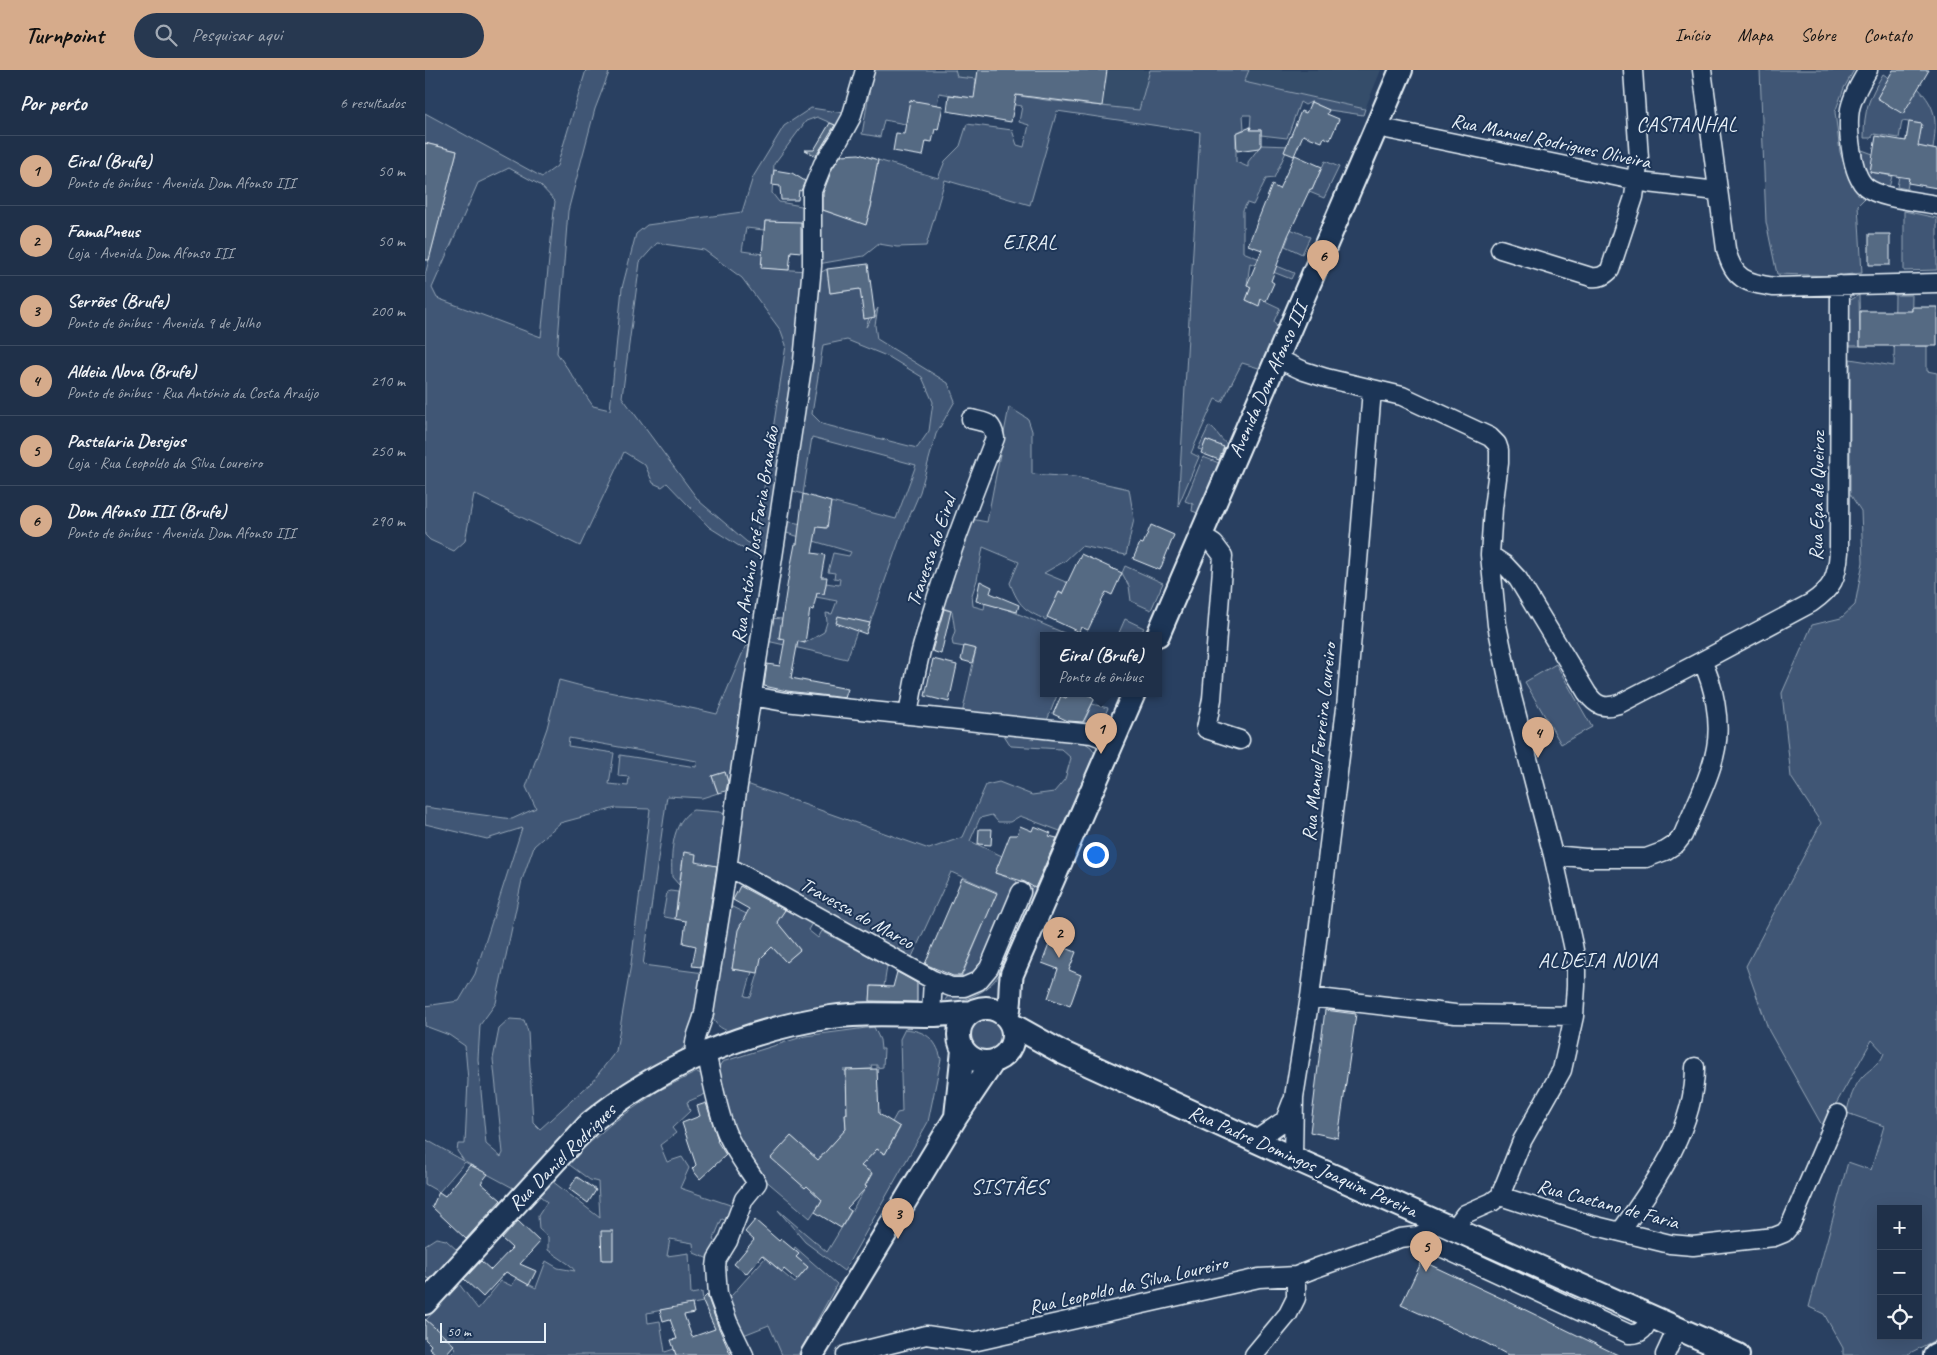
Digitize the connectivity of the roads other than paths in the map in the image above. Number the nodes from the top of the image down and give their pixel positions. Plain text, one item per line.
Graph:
1 (865, 70) edge
2 (1401, 70) edge
3 (1633, 70) edge
4 (1702, 70) edge
5 (1868, 70) edge
6 (1377, 127) junction
7 (1636, 180) junction
8 (1717, 191) junction
9 (1937, 205) edge
10 (1500, 249) dead end
11 (1937, 283) edge
12 (1840, 285) junction
13 (1278, 359) junction
14 (1372, 390) junction
15 (971, 419) dead end
16 (1200, 535) junction
17 (1490, 555) junction
18 (1159, 632) edge
19 (1702, 661) junction
20 (752, 696) junction
21 (1132, 697) edge
22 (908, 715) junction
23 (1240, 740) dead end
24 (1113, 742) junction
25 (1553, 855) junction
26 (729, 867) junction
27 (1021, 892) dead end
28 (1012, 974) junction
29 (933, 980) junction
30 (1310, 997) junction
31 (977, 1010) junction
32 (931, 1015) junction
33 (1574, 1016) junction
34 (1009, 1021) junction
35 (961, 1045) junction
36 (1061, 1052) junction
37 (707, 1053) junction
38 (998, 1059) junction
39 (1695, 1068) dead end
40 (1294, 1096) junction
41 (1838, 1114) dead end
42 (956, 1117) junction
43 (1256, 1140) junction
44 (1293, 1158) junction
45 (1500, 1196) junction
46 (1412, 1210) junction
47 (1446, 1226) junction
48 (1621, 1231) junction
49 (1417, 1236) junction
50 (1296, 1276) junction
51 (425, 1303) edge
52 (1651, 1317) junction
53 (1677, 1329) junction
54 (817, 1353) edge
55 (743, 1355) edge
56 (846, 1355) edge
57 (1254, 1355) edge
58 (1665, 1355) edge
59 (1738, 1355) edge

1 - 20 street, Rua António José Faria Brandão
2 - 6 main road, Avenida Dom Afonso III
3 - 7 street
4 - 8 street
5 - 9 street
6 - 7 street, Rua Manuel Rodrigues Oliveira
6 - 13 main road, Avenida Dom Afonso III
7 - 8 street, Rua Manuel Rodrigues Oliveira
7 - 10 street
8 - 12 street
11 - 12 street
12 - 19 street, Rua Eça de Queiroz
13 - 14 street
13 - 16 main road, Avenida Dom Afonso III
14 - 17 street
14 - 30 street, Rua Manuel Ferreira Loureiro
15 - 22 street, Travessa do Eiral
16 - 18 main road, Avenida Dom Afonso III
16 - 23 street
17 - 19 street, Rua Eça de Queiroz
17 - 25 street
19 - 25 street
20 - 22 street
20 - 26 street, Rua António José Faria Brandão
21 - 24 main road
22 - 24 street
24 - 28 main road
25 - 33 street
26 - 29 street, Travessa do Marco
26 - 37 street, Rua António José Faria Brandão
27 - 29 street, Travessa do Marco
28 - 31 main road
28 - 34 main road
29 - 32 street
30 - 33 street
30 - 40 street, Rua Manuel Ferreira Loureiro
31 - 32 main road, Rua Daniel Rodrigues
31 - 34 main road
31 - 35 main road
32 - 35 main road
32 - 37 main road, Rua Daniel Rodrigues
33 - 45 street
34 - 36 main road, Rua Padre Domingos Joaquim Pereira
34 - 38 main road
35 - 38 main road
35 - 42 main road
36 - 38 main road, Rua Padre Domingos Joaquim Pereira
36 - 43 main road, Rua Padre Domingos Joaquim Pereira
37 - 51 main road, Rua Daniel Rodrigues
37 - 55 street, Rua António José Faria Brandão
38 - 42 main road
39 - 48 street
40 - 43 street, Rua Manuel Ferreira Loureiro
40 - 44 street, Rua Manuel Ferreira Loureiro
41 - 48 street, Rua Caetano de Faria
42 - 54 main road
43 - 44 main road, Rua Padre Domingos Joaquim Pereira
44 - 46 main road, Rua Padre Domingos Joaquim Pereira
45 - 47 street, Rua Leopoldo da Silva Loureiro
45 - 48 street, Rua Caetano de Faria
46 - 47 main road, Rua Padre Domingos Joaquim Pereira
46 - 49 street
47 - 49 street, Rua Leopoldo da Silva Loureiro
47 - 52 main road, Rua Padre Domingos Joaquim Pereira
49 - 50 street, Rua Leopoldo da Silva Loureiro
49 - 52 street
50 - 56 street, Rua Leopoldo da Silva Loureiro
50 - 57 street
52 - 53 main road, Rua Padre Domingos Joaquim Pereira
53 - 58 street
53 - 59 main road, Rua Padre Domingos Joaquim Pereira

